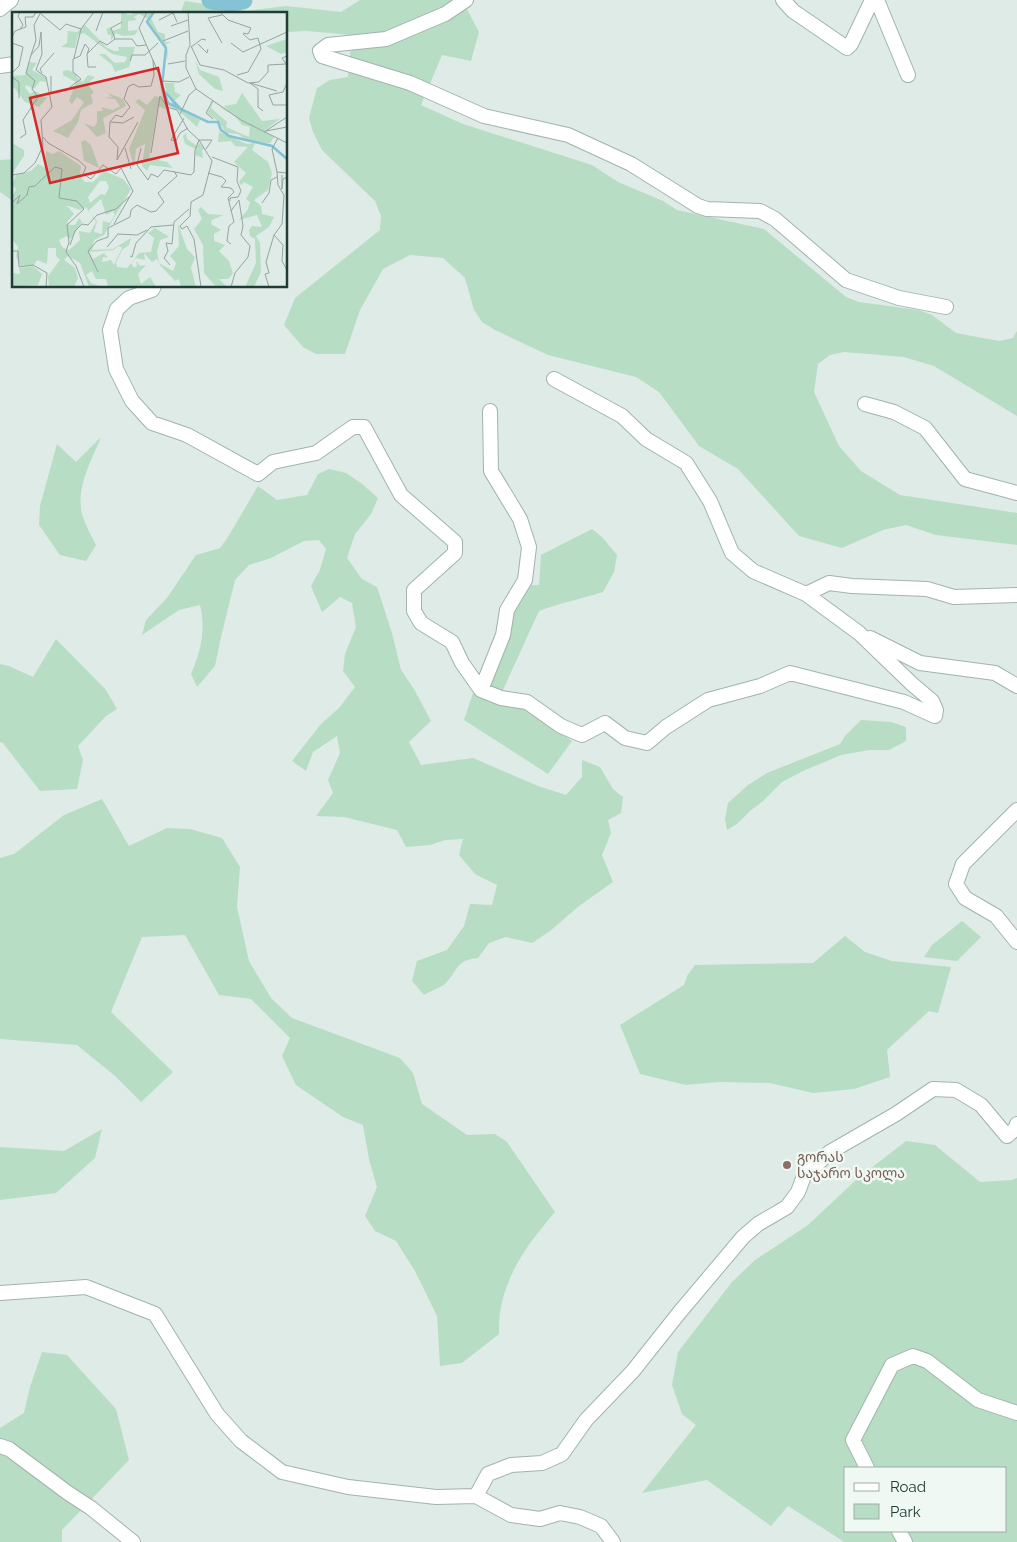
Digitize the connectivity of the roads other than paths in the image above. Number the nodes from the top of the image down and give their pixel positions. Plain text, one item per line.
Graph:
1 (11, 0) edge
2 (466, 0) edge
3 (783, 0) edge
4 (872, 0) edge
5 (876, 0) edge
6 (0, 9) edge
7 (908, 75) dead end
8 (153, 288) edge
9 (946, 307) dead end
10 (554, 380) dead end
11 (865, 404) dead end
12 (490, 410) dead end
13 (1017, 493) edge
14 (806, 594) junction
15 (1017, 595) edge
16 (859, 632) junction
17 (1017, 686) edge
18 (481, 690) junction
19 (1017, 810) edge
20 (1017, 942) edge
21 (1017, 1124) edge
22 (0, 1283) edge
23 (15, 1291) junction
24 (0, 1293) edge
25 (1017, 1413) edge
26 (0, 1446) edge
27 (866, 1467) edge
28 (476, 1496) junction
29 (133, 1542) edge
30 (612, 1542) edge

1 - 6 street
2 - 9 street
3 - 4 street
5 - 7 street
8 - 18 street
10 - 14 street
11 - 13 street
12 - 18 street
14 - 15 street
14 - 16 street
16 - 17 street
16 - 18 street
19 - 20 street
21 - 28 street
22 - 23 street
23 - 24 street
23 - 28 street
25 - 27 street
26 - 29 street
28 - 30 street

